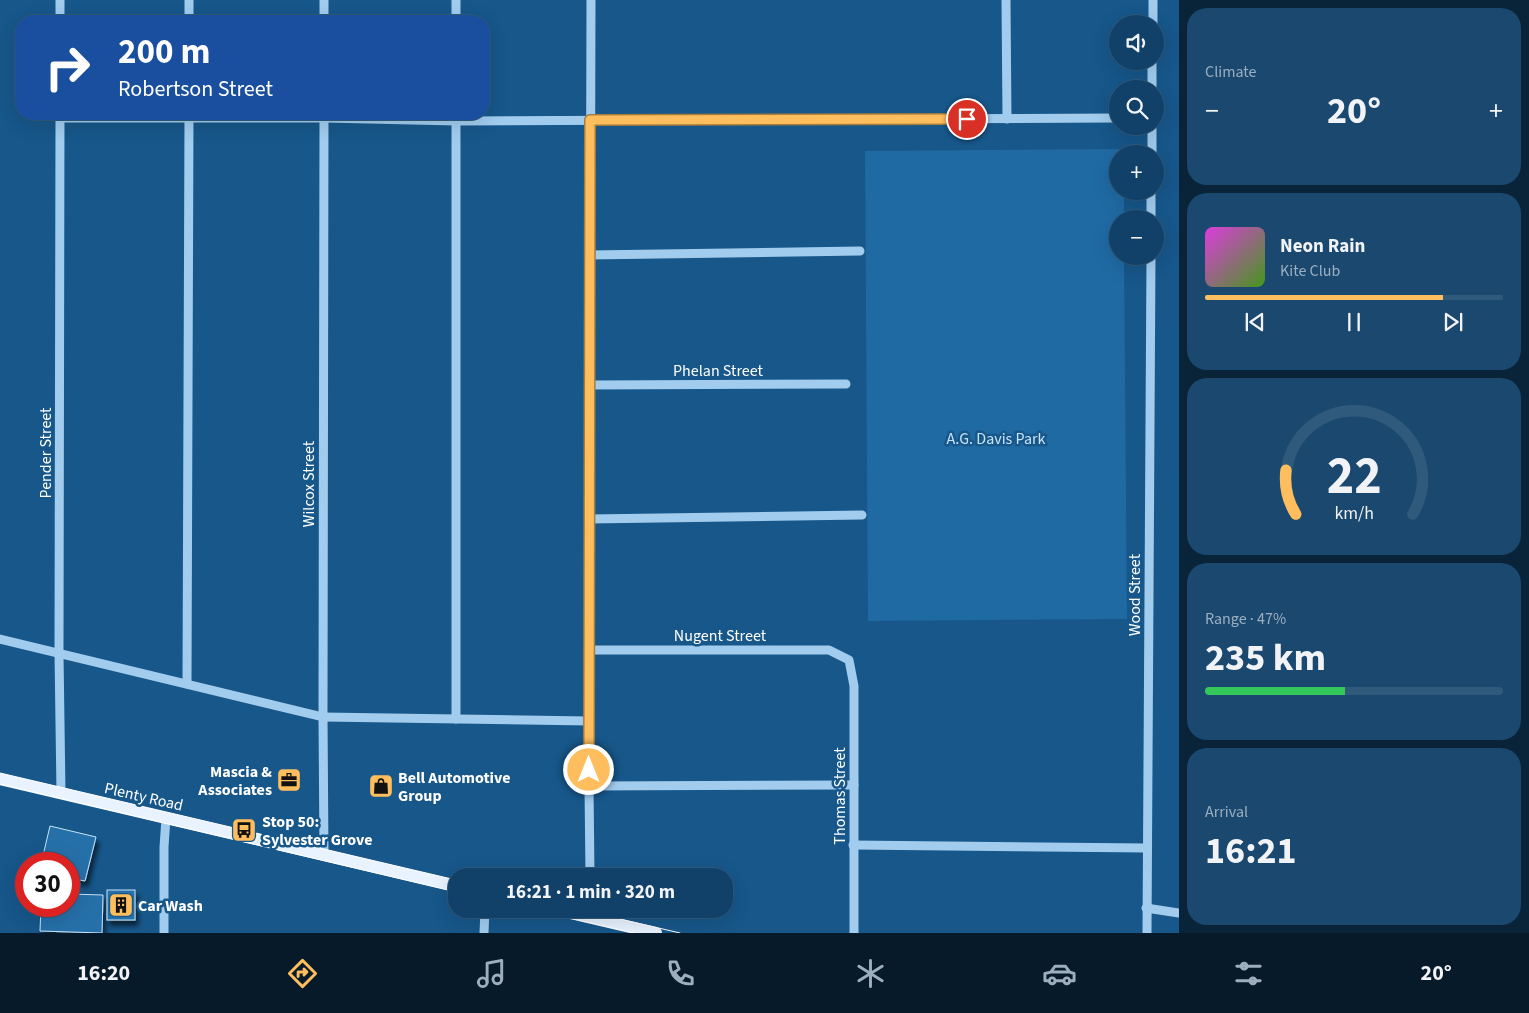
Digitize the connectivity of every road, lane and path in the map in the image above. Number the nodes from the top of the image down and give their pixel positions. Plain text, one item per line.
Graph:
1 (60, 0) edge
2 (189, 0) edge
3 (324, 0) edge
4 (456, 0) edge
5 (590, 0) edge
6 (1006, 0) edge
7 (1153, 0) edge
8 (60, 15) edge
9 (189, 15) edge
10 (324, 15) edge
11 (456, 15) edge
12 (1152, 15) edge
13 (490, 118) edge
14 (1109, 118) edge
15 (1007, 119) junction
16 (60, 120) edge
17 (189, 120) edge
18 (324, 120) edge
19 (456, 120) edge
20 (590, 120) junction
21 (860, 251) dead end
22 (590, 255) junction
23 (1151, 265) edge
24 (846, 384) dead end
25 (590, 386) junction
26 (862, 515) dead end
27 (589, 519) junction
28 (0, 639) edge
29 (589, 650) junction
30 (59, 653) junction
31 (849, 660) joint
32 (187, 684) junction
33 (323, 716) junction
34 (456, 719) junction
35 (589, 721) junction
36 (0, 779) edge
37 (854, 785) junction
38 (589, 786) junction
39 (61, 793) junction
40 (166, 818) junction
41 (853, 845) junction
42 (1147, 848) junction
43 (324, 855) junction
44 (590, 868) edge
45 (448, 884) edge
46 (1146, 908) junction
47 (1179, 913) edge
48 (485, 918) edge
49 (607, 918) edge
50 (164, 933) edge
51 (484, 933) edge
52 (656, 933) edge
53 (854, 933) edge
54 (1147, 933) edge

1 - 8 street
2 - 9 street
3 - 10 street
4 - 11 street
5 - 20 street
6 - 15 street
7 - 12 street
13 - 20 street
14 - 15 street
15 - 20 street
16 - 30 street, Pender Street
17 - 32 street
18 - 33 street, Wilcox Street
19 - 34 street
20 - 22 street
21 - 22 street
22 - 25 street
23 - 42 street, Wood Street
24 - 25 street, Phelan Street
25 - 27 street
26 - 27 street
27 - 29 street
28 - 30 street
29 - 31 street, Nugent Street
29 - 35 street
30 - 32 street
30 - 39 street, Pender Street
31 - 37 street, Thomas Street
32 - 33 street
33 - 34 street
33 - 43 street, Wilcox Street
34 - 35 street
35 - 38 street
36 - 39 main road, Plenty Road
37 - 38 street
37 - 41 street, Thomas Street
38 - 44 street
39 - 40 main road, Plenty Road
40 - 43 main road, Plenty Road
40 - 50 street
41 - 42 street
41 - 53 street, Thomas Street
42 - 46 street, Wood Street
43 - 45 main road, Plenty Road
46 - 47 street
46 - 54 street, Wood Street
48 - 51 street
49 - 52 main road

